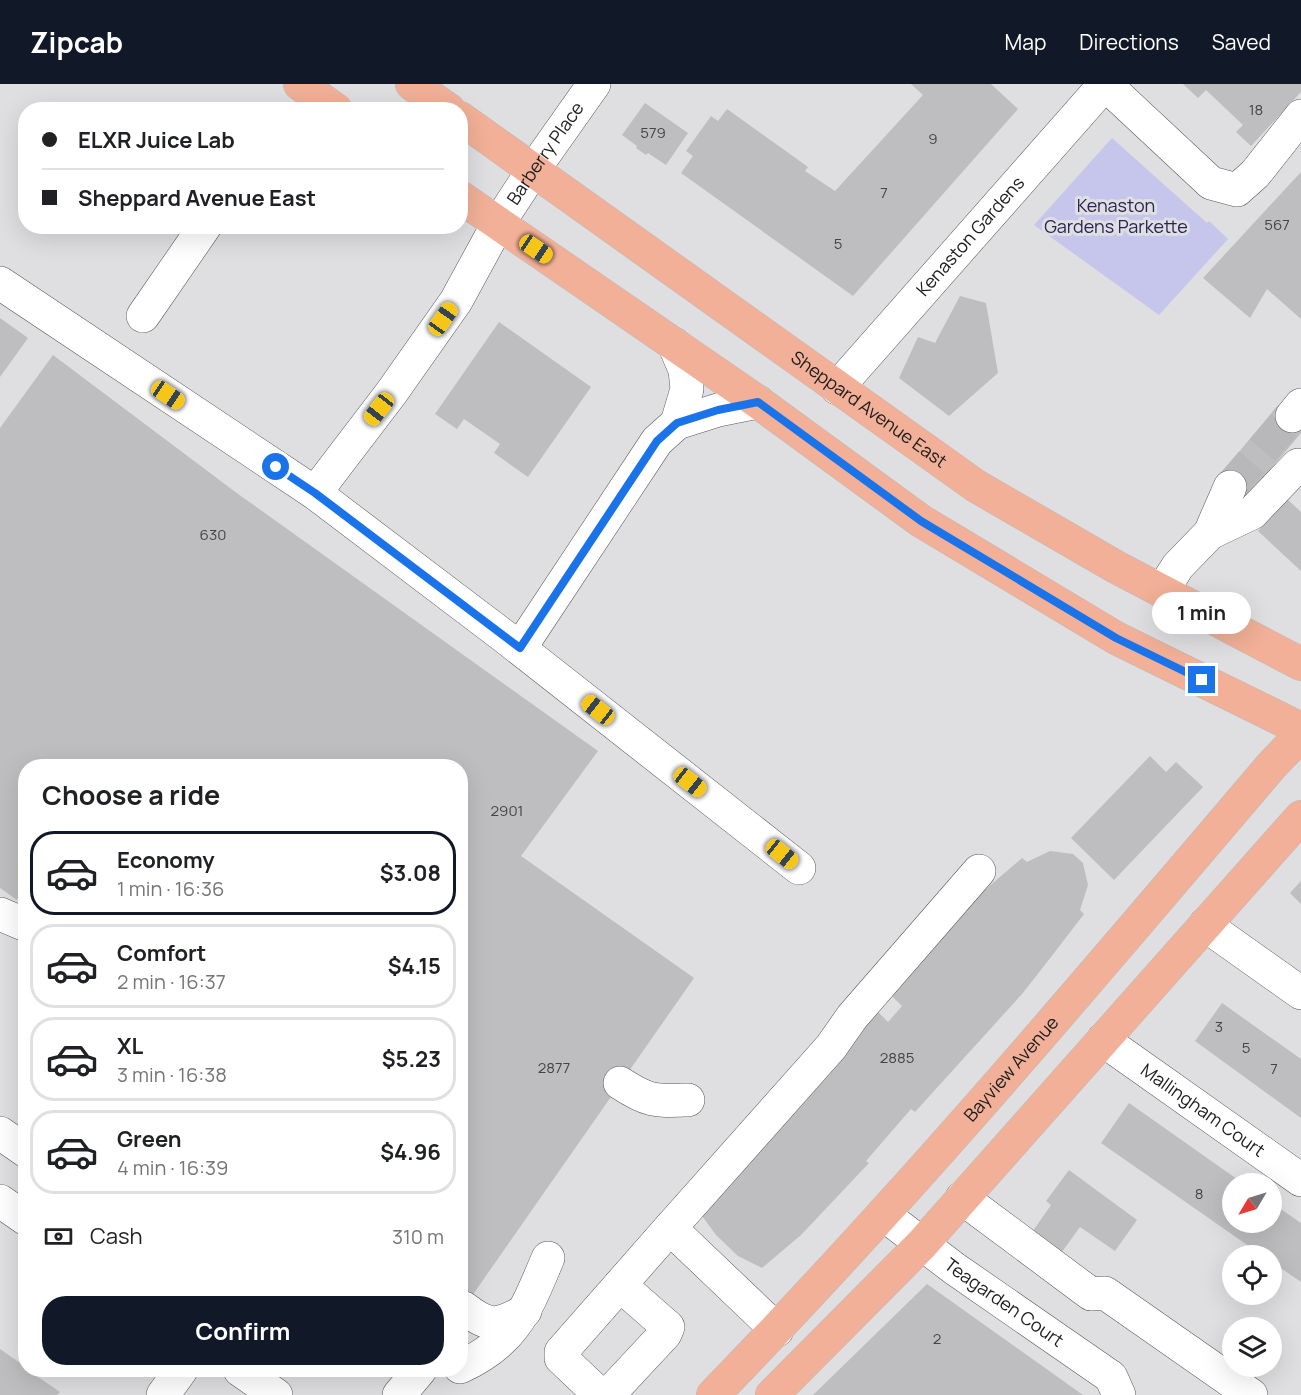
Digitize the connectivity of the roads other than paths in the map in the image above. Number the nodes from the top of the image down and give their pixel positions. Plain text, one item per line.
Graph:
1 (300, 84) edge
2 (412, 84) edge
3 (594, 84) edge
4 (1105, 84) edge
5 (325, 102) edge
6 (438, 102) edge
7 (1301, 116) edge
8 (468, 124) edge
9 (534, 169) junction
10 (468, 203) edge
11 (498, 224) junction
12 (199, 234) edge
13 (0, 283) edge
14 (143, 316) dead end
15 (674, 344) junction
16 (837, 388) junction
17 (758, 402) junction
18 (677, 423) junction
19 (1300, 465) edge
20 (1230, 487) tunnel mouth
21 (315, 493) junction
22 (1210, 533) junction
23 (1162, 591) junction
24 (520, 648) junction
25 (1301, 664) edge
26 (1301, 729) edge
27 (1301, 735) edge
28 (1301, 817) edge
29 (799, 868) dead end
30 (979, 871) dead end
31 (0, 914) edge
32 (18, 922) edge
33 (1204, 925) junction
34 (1301, 993) edge
35 (1103, 1040) junction
36 (621, 1083) dead end
37 (688, 1100) dead end
38 (0, 1133) edge
39 (18, 1145) edge
40 (1301, 1180) edge
41 (962, 1198) junction
42 (0, 1201) edge
43 (18, 1213) edge
44 (883, 1214) junction
45 (670, 1228) junction
46 (922, 1244) junction
47 (548, 1258) dead end
48 (620, 1285) junction
49 (468, 1311) edge
50 (525, 1311) junction
51 (777, 1330) junction
52 (468, 1364) edge
53 (176, 1377) edge
54 (250, 1377) edge
55 (414, 1377) edge
56 (724, 1388) edge
57 (163, 1395) edge
58 (276, 1395) edge
59 (399, 1395) edge
60 (600, 1395) edge
61 (608, 1395) edge
62 (772, 1395) edge
63 (1119, 1395) edge
64 (1251, 1395) edge

1 - 5 main road
2 - 6 main road
3 - 9 street, Barberry Place
4 - 7 street
4 - 16 street, Kenaston Gardens
8 - 9 main road, Sheppard Avenue East
9 - 11 street, Barberry Place
9 - 16 main road, Sheppard Avenue East
10 - 11 main road
11 - 15 main road
11 - 21 street, Barberry Place
12 - 14 street
13 - 21 street
15 - 17 main road
15 - 18 street
16 - 23 main road, Sheppard Avenue East
17 - 18 street
17 - 26 main road
18 - 24 street
19 - 22 street
20 - 22 street
21 - 24 street
22 - 23 street
23 - 25 main road, Sheppard Avenue East
24 - 29 street
27 - 44 main road, Bayview Avenue
28 - 33 main road
30 - 45 street
31 - 32 street
33 - 34 street
33 - 35 main road
35 - 40 street, Mallingham Court
35 - 41 main road
36 - 37 street
38 - 39 street
41 - 46 main road
41 - 64 street
42 - 43 street
44 - 46 street, Teagarden Court
44 - 51 main road, Bayview Avenue
45 - 48 street
45 - 51 street
46 - 62 main road
46 - 63 street, Teagarden Court
47 - 50 street
48 - 60 street
48 - 61 street
49 - 50 street
50 - 52 street
51 - 56 main road, Bayview Avenue
53 - 57 street
54 - 58 street
55 - 59 street

